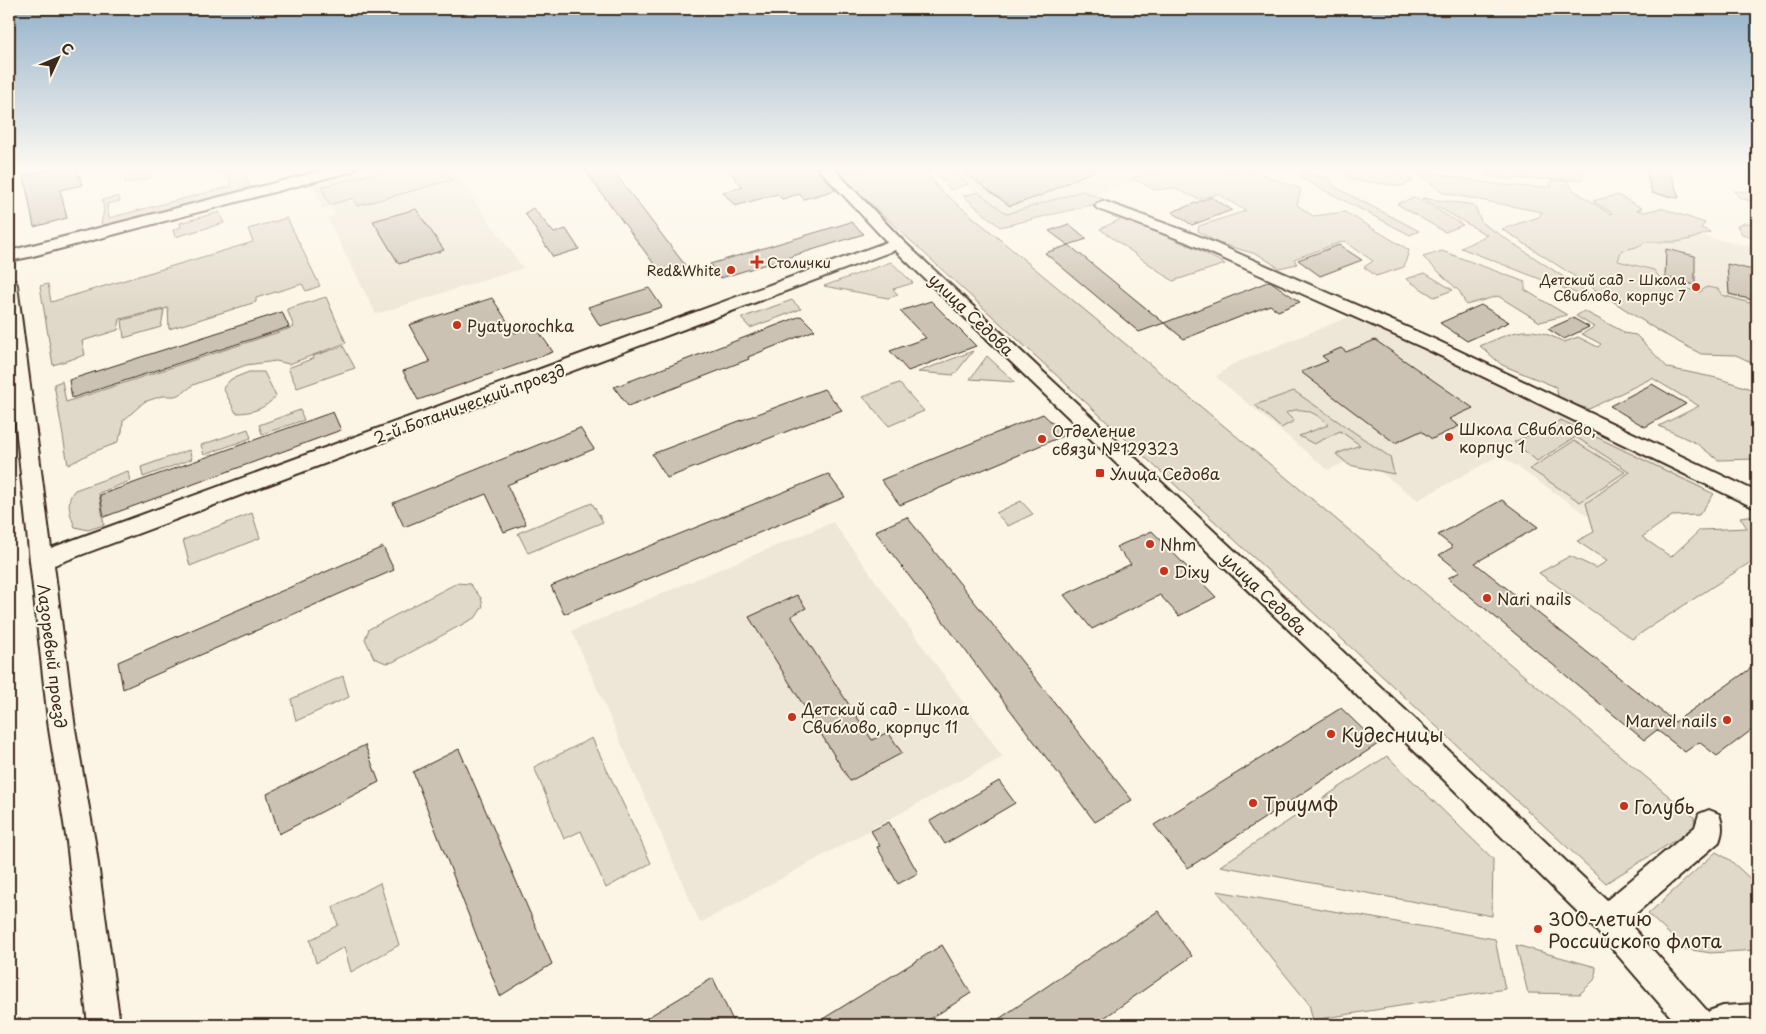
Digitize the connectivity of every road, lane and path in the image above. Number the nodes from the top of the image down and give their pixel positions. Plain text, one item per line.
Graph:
1 (166, 216) edge
2 (870, 216) edge
3 (1131, 216) edge
4 (897, 244) junction
5 (9, 256) edge
6 (9, 285) edge
7 (1757, 501) edge
8 (41, 562) junction
9 (1709, 823) dead end
10 (1606, 920) junction
11 (1757, 1024) edge
12 (104, 1025) edge
13 (1699, 1025) edge
14 (1724, 1025) edge

1 - 5 street
2 - 4 street, улица Седова
3 - 7 street
4 - 8 street, 2-й Ботанический проезд
4 - 10 street, улица Седова
6 - 8 street, Лазоревый проезд
8 - 12 street, Лазоревый проезд
9 - 10 street
10 - 13 street, улица Седова
11 - 14 main road

